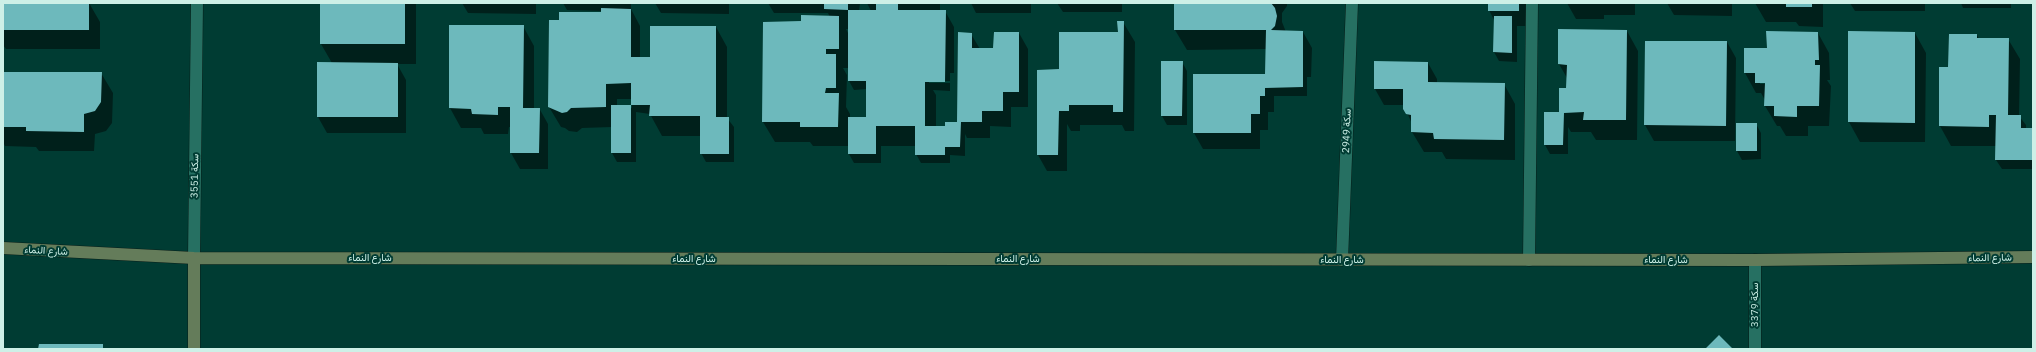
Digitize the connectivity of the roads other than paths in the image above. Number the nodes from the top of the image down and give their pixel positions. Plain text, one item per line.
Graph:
1 (197, 3) edge
2 (1352, 3) edge
3 (1532, 3) edge
4 (3, 248) edge
5 (2033, 257) edge
6 (194, 258) junction
7 (1342, 260) junction
8 (1529, 260) junction
9 (1755, 260) junction
10 (194, 349) edge
11 (1755, 349) edge

1 - 6 street, سكة 3551
2 - 7 street, سكة 2949
3 - 8 street
4 - 6 street, شارع النماء
5 - 9 street, شارع النماء
6 - 7 street, شارع النماء
6 - 10 street, سكة 3551
7 - 8 street, شارع النماء
8 - 9 street, شارع النماء
9 - 11 street, سكة 3379

